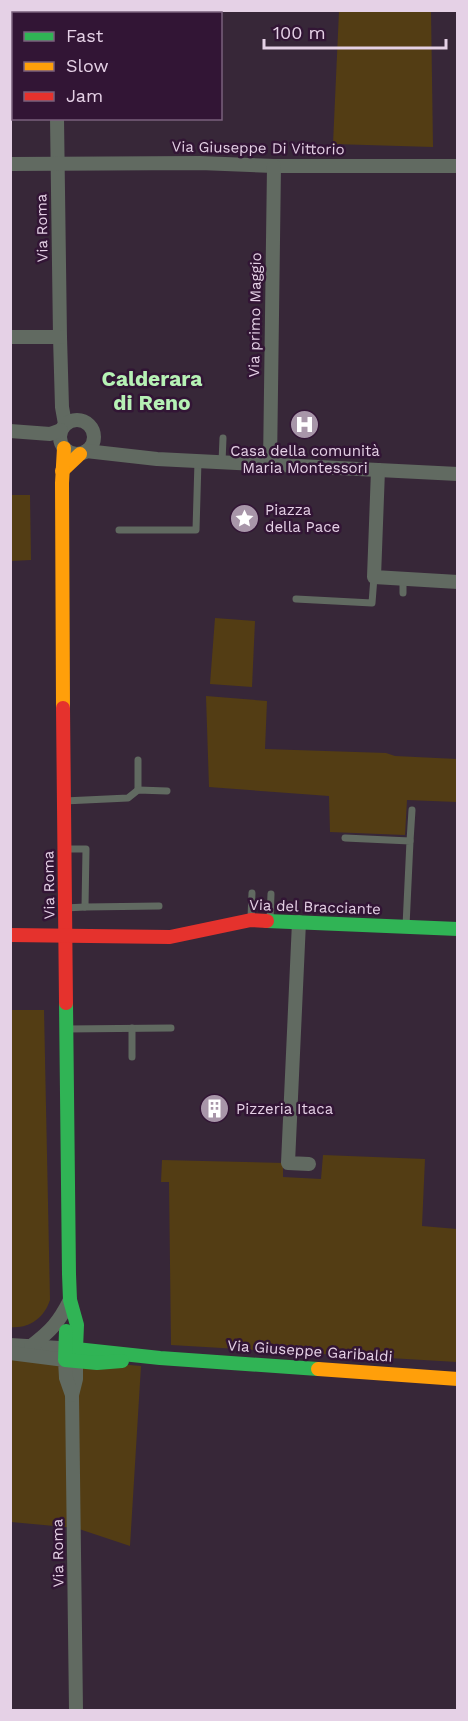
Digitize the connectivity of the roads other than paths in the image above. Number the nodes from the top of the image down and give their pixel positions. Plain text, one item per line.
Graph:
1 (57, 120) edge
2 (10, 164) edge
3 (57, 164) junction
4 (274, 166) junction
5 (458, 166) edge
6 (10, 337) edge
7 (60, 337) junction
8 (10, 431) edge
9 (63, 433) junction
10 (93, 435) junction
11 (222, 438) dead end
12 (83, 452) junction
13 (115, 455) junction
14 (198, 461) junction
15 (222, 462) junction
16 (270, 465) junction
17 (378, 470) junction
18 (62, 471) junction
19 (458, 474) edge
20 (119, 530) dead end
21 (374, 577) junction
22 (403, 579) junction
23 (458, 582) edge
24 (403, 593) dead end
25 (296, 599) dead end
26 (138, 760) dead end
27 (138, 790) junction
28 (167, 791) dead end
29 (64, 801) junction
30 (412, 810) dead end
31 (345, 838) dead end
32 (410, 841) junction
33 (65, 849) junction
34 (252, 893) dead end
35 (271, 894) dead end
36 (159, 906) dead end
37 (85, 907) junction
38 (65, 909) junction
39 (251, 920) junction
40 (270, 920) junction
41 (299, 922) junction
42 (406, 927) junction
43 (458, 929) edge
44 (10, 935) edge
45 (66, 935) junction
46 (132, 1028) junction
47 (171, 1028) dead end
48 (66, 1029) junction
49 (132, 1057) dead end
50 (309, 1164) dead end
51 (70, 1299) junction
52 (10, 1345) edge
53 (31, 1346) junction
54 (10, 1353) edge
55 (71, 1354) junction
56 (160, 1358) junction
57 (98, 1363) junction
58 (458, 1379) edge
59 (72, 1395) junction
60 (76, 1710) edge

1 - 3 street, Via Roma
2 - 3 street, Via Giuseppe Di Vittorio
3 - 4 street, Via Giuseppe Di Vittorio
3 - 7 street, Via Roma
4 - 5 street, Via Giuseppe Di Vittorio
4 - 16 street, Via primo Maggio
6 - 7 street
7 - 9 street, Via Roma
8 - 9 street
9 - 10 street
9 - 12 street
9 - 18 street, Via Roma
10 - 12 street
10 - 13 street
11 - 15 lane
12 - 13 street
12 - 18 street
13 - 14 street
14 - 15 street
14 - 20 lane
15 - 16 street
16 - 17 street
17 - 19 street
17 - 21 street
18 - 29 street, Via Roma
21 - 22 street
21 - 25 lane
22 - 23 street
22 - 24 lane
26 - 27 lane
27 - 28 lane
27 - 29 lane
29 - 33 street, Via Roma
30 - 32 lane
31 - 32 lane
32 - 42 lane
33 - 37 lane
33 - 38 street, Via Roma
34 - 39 lane
35 - 40 lane
36 - 37 lane
37 - 38 lane
38 - 45 street, Via Roma
39 - 40 street, Via del Bracciante
39 - 45 street, Via del Bracciante
40 - 41 street, Via del Bracciante
41 - 42 street, Via del Bracciante
41 - 50 street
42 - 43 street, Via del Bracciante
44 - 45 street, Via del Bracciante
45 - 48 street, Via Roma
46 - 47 lane
46 - 48 lane
46 - 49 lane
48 - 51 street, Via Roma
51 - 53 street, Via Roma
51 - 55 street, Via Roma
52 - 53 street
53 - 55 street
54 - 55 street
55 - 56 street, Via Giuseppe Garibaldi
55 - 57 street, Via Giuseppe Garibaldi
55 - 59 street, Via Roma
56 - 57 street, Via Giuseppe Garibaldi
56 - 58 street, Via Giuseppe Garibaldi
57 - 59 street
59 - 60 street, Via Roma

